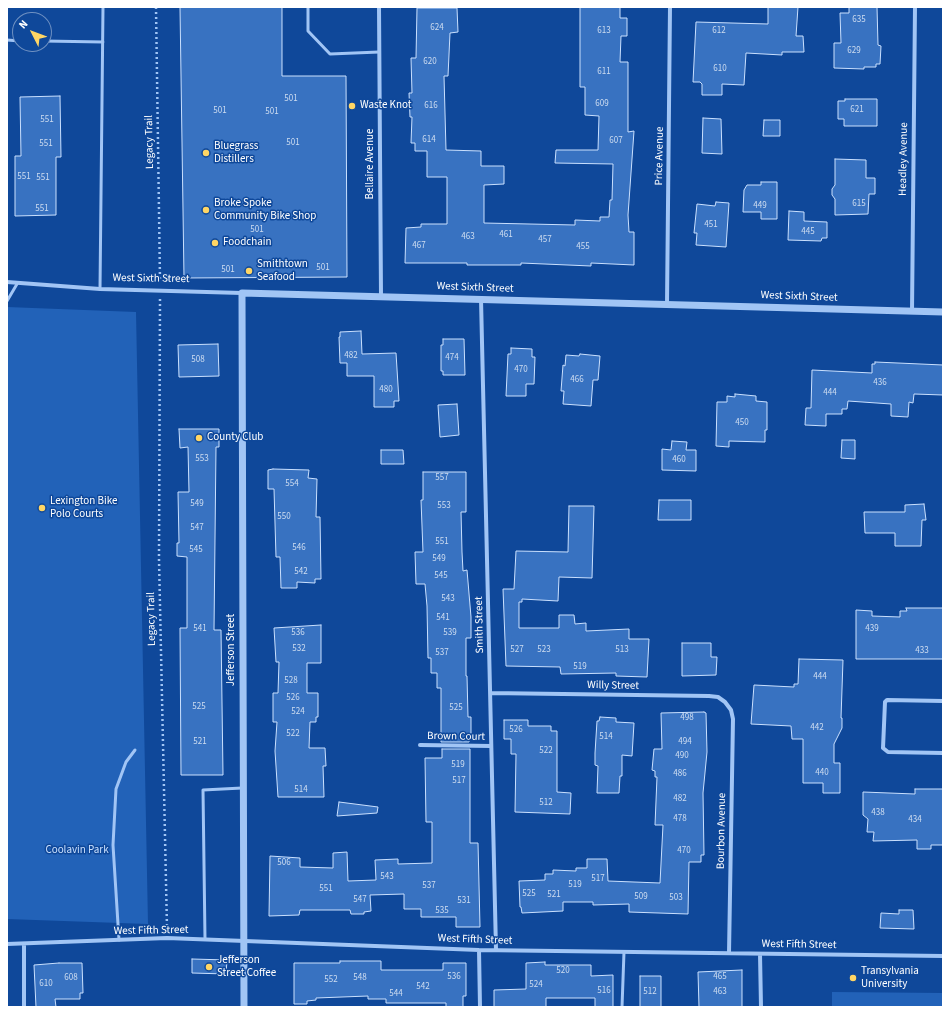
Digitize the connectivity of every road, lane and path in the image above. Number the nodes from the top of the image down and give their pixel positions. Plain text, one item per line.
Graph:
1 (103, 7) edge
2 (156, 7) edge
3 (308, 7) edge
4 (379, 7) edge
5 (670, 7) edge
6 (915, 7) edge
7 (52, 41) edge
8 (103, 42) junction
9 (379, 52) junction
10 (160, 277) dead end
11 (7, 282) edge
12 (17, 284) junction
13 (100, 288) junction
14 (242, 292) junction
15 (381, 296) junction
16 (481, 299) junction
17 (7, 301) edge
18 (667, 304) junction
19 (159, 309) dead end
20 (912, 311) junction
21 (943, 312) edge
22 (490, 693) junction
23 (943, 701) edge
24 (731, 710) joint
25 (420, 745) dead end
26 (491, 746) junction
27 (135, 750) dead end
28 (943, 753) edge
29 (243, 788) junction
30 (167, 928) dead end
31 (205, 939) junction
32 (119, 940) junction
33 (243, 940) junction
34 (7, 944) edge
35 (24, 945) junction
36 (479, 950) junction
37 (496, 950) junction
38 (624, 952) junction
39 (729, 953) junction
40 (760, 954) junction
41 (943, 956) edge
42 (24, 1007) edge
43 (244, 1007) edge
44 (480, 1007) edge
45 (622, 1007) edge
46 (761, 1007) edge

1 - 8 lane
2 - 10 path, Legacy Trail
3 - 9 lane
4 - 9 street, Bellaire Avenue
5 - 18 street, Price Avenue
6 - 20 street, Headley Avenue
7 - 8 lane
8 - 13 lane
9 - 15 street, Bellaire Avenue
11 - 12 street, West Sixth Street
12 - 13 street, West Sixth Street
12 - 17 lane
13 - 14 street, West Sixth Street
14 - 15 street, West Sixth Street
14 - 29 street, Jefferson Street
15 - 16 street, West Sixth Street
16 - 18 street, West Sixth Street
16 - 22 street, Smith Street
18 - 20 street, West Sixth Street
19 - 30 path, Legacy Trail
20 - 21 street, West Sixth Street
22 - 24 street, Willy Street
22 - 26 street, Smith Street
23 - 28 street
24 - 39 street, Bourbon Avenue
25 - 26 street, Brown Court
26 - 37 street, Smith Street
27 - 32 lane
29 - 31 lane
29 - 33 street, Jefferson Street
31 - 32 street, West Fifth Street
31 - 33 street, West Fifth Street
32 - 35 street, West Fifth Street
33 - 36 street, West Fifth Street
33 - 43 street, Jefferson Street
34 - 35 street, West Fifth Street
35 - 42 street
36 - 37 street, West Fifth Street
36 - 44 street
37 - 38 street, West Fifth Street
38 - 39 street, West Fifth Street
38 - 45 lane
39 - 40 street, West Fifth Street
40 - 41 street, West Fifth Street
40 - 46 street

